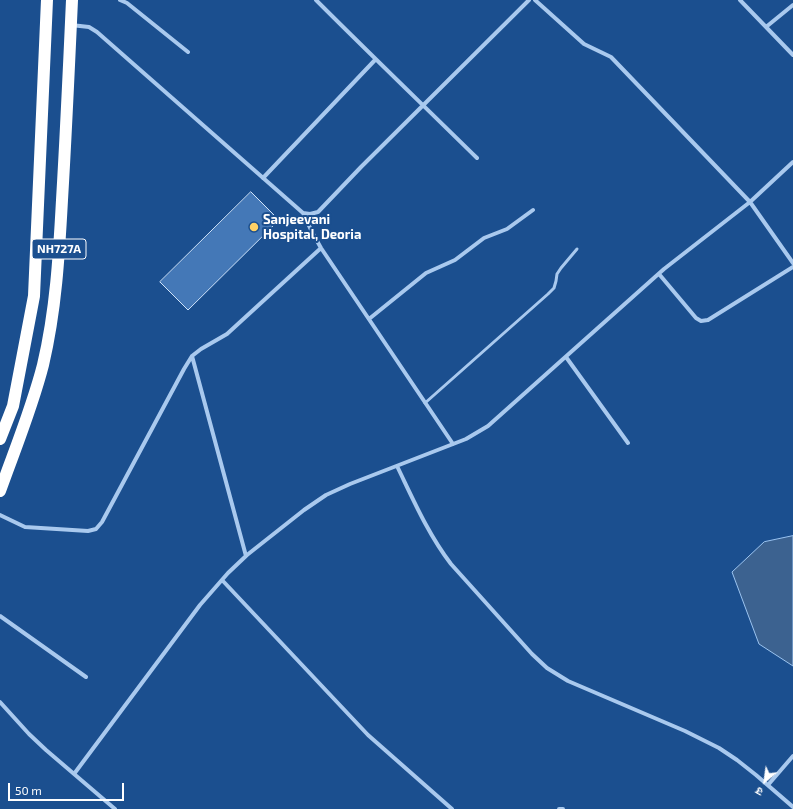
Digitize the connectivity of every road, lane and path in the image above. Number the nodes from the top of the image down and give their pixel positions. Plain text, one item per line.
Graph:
1 (47, 0) edge
2 (72, 0) edge
3 (120, 0) edge
4 (316, 0) edge
5 (529, 0) edge
6 (535, 0) edge
7 (740, 0) edge
8 (793, 5) edge
9 (71, 25) junction
10 (766, 27) junction
11 (188, 52) dead end
12 (793, 55) edge
13 (375, 60) junction
14 (423, 105) junction
15 (477, 158) dead end
16 (793, 162) edge
17 (263, 178) junction
18 (750, 202) junction
19 (533, 210) dead end
20 (303, 213) junction
21 (320, 248) junction
22 (577, 249) dead end
23 (793, 263) edge
24 (793, 267) edge
25 (659, 274) junction
26 (368, 319) junction
27 (192, 356) junction
28 (566, 357) junction
29 (425, 403) junction
30 (0, 439) edge
31 (628, 443) dead end
32 (453, 444) junction
33 (397, 466) junction
34 (0, 491) edge
35 (0, 515) edge
36 (246, 556) junction
37 (222, 580) junction
38 (0, 616) edge
39 (86, 677) dead end
40 (0, 702) edge
41 (793, 756) edge
42 (74, 774) junction
43 (768, 785) junction
44 (793, 807) edge
45 (115, 809) edge
46 (452, 809) edge
47 (559, 809) edge
48 (564, 809) edge

1 - 30 highway, NH727A
2 - 9 highway, NH727A
3 - 11 street
4 - 13 street
5 - 14 street
6 - 18 street
7 - 10 street
8 - 10 street
9 - 17 street
9 - 34 highway, NH727A
10 - 12 street
13 - 14 street
13 - 17 street
14 - 15 street
14 - 20 street
16 - 18 street
17 - 20 street
18 - 23 street
18 - 25 street
19 - 26 street
20 - 21 street
21 - 26 street
21 - 27 street
22 - 29 lane
24 - 25 street
25 - 28 street
26 - 29 street
27 - 35 street
27 - 36 street
28 - 31 street
28 - 32 street
29 - 32 street
32 - 33 street
33 - 36 street
33 - 43 street
36 - 37 street
37 - 42 street
37 - 46 street
38 - 39 street
40 - 42 street
41 - 43 street
42 - 45 street
43 - 44 street
47 - 48 street

